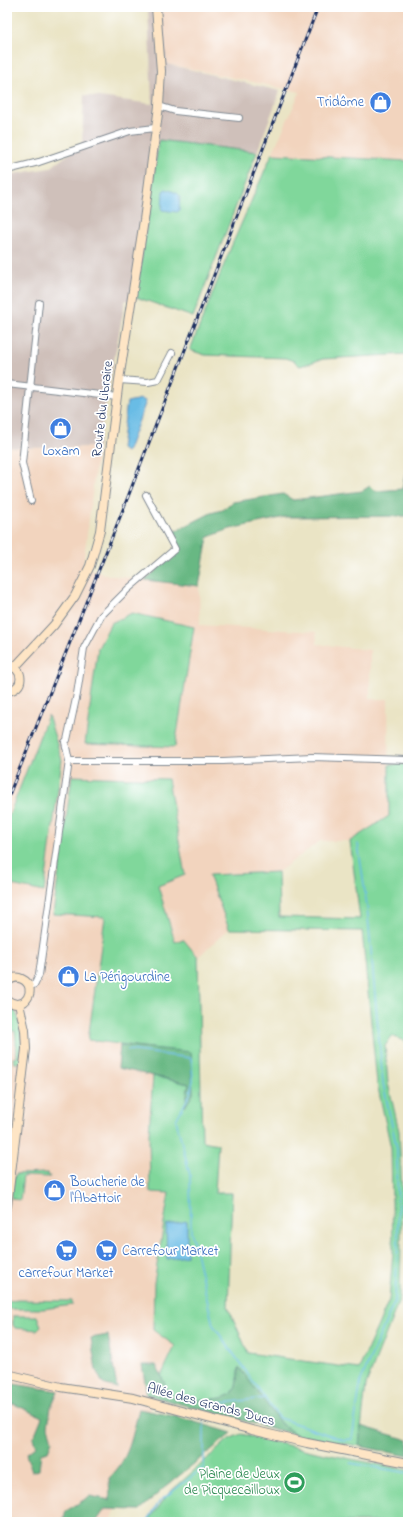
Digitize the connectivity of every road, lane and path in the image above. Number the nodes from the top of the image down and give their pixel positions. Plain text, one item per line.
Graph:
1 (156, 7) edge
2 (159, 106) junction
3 (239, 118) dead end
4 (155, 128) junction
5 (7, 170) edge
6 (39, 303) dead end
7 (172, 353) dead end
8 (119, 380) junction
9 (7, 384) edge
10 (30, 386) junction
11 (117, 397) junction
12 (146, 495) dead end
13 (32, 501) dead end
14 (11, 666) edge
15 (7, 692) edge
16 (408, 760) edge
17 (69, 761) junction
18 (7, 969) edge
19 (9, 980) edge
20 (29, 987) junction
21 (7, 1000) edge
22 (19, 1004) junction
23 (11, 1170) junction
24 (7, 1190) edge
25 (7, 1206) edge
26 (7, 1374) edge
27 (408, 1463) edge

1 - 2 main road, Route du Libraire
2 - 3 street
2 - 4 main road, Route du Libraire
4 - 5 street
4 - 8 main road, Route du Libraire
6 - 10 street
7 - 8 street
8 - 11 main road, Route du Libraire
9 - 10 street
10 - 11 street
10 - 13 street
11 - 14 main road, Route du Libraire
12 - 17 street
14 - 15 main road
16 - 17 street
17 - 20 street
18 - 19 main road
19 - 20 main road
20 - 22 main road
21 - 22 main road
22 - 23 main road
23 - 24 main road
23 - 25 main road
26 - 27 main road, Allée des Grands Ducs

